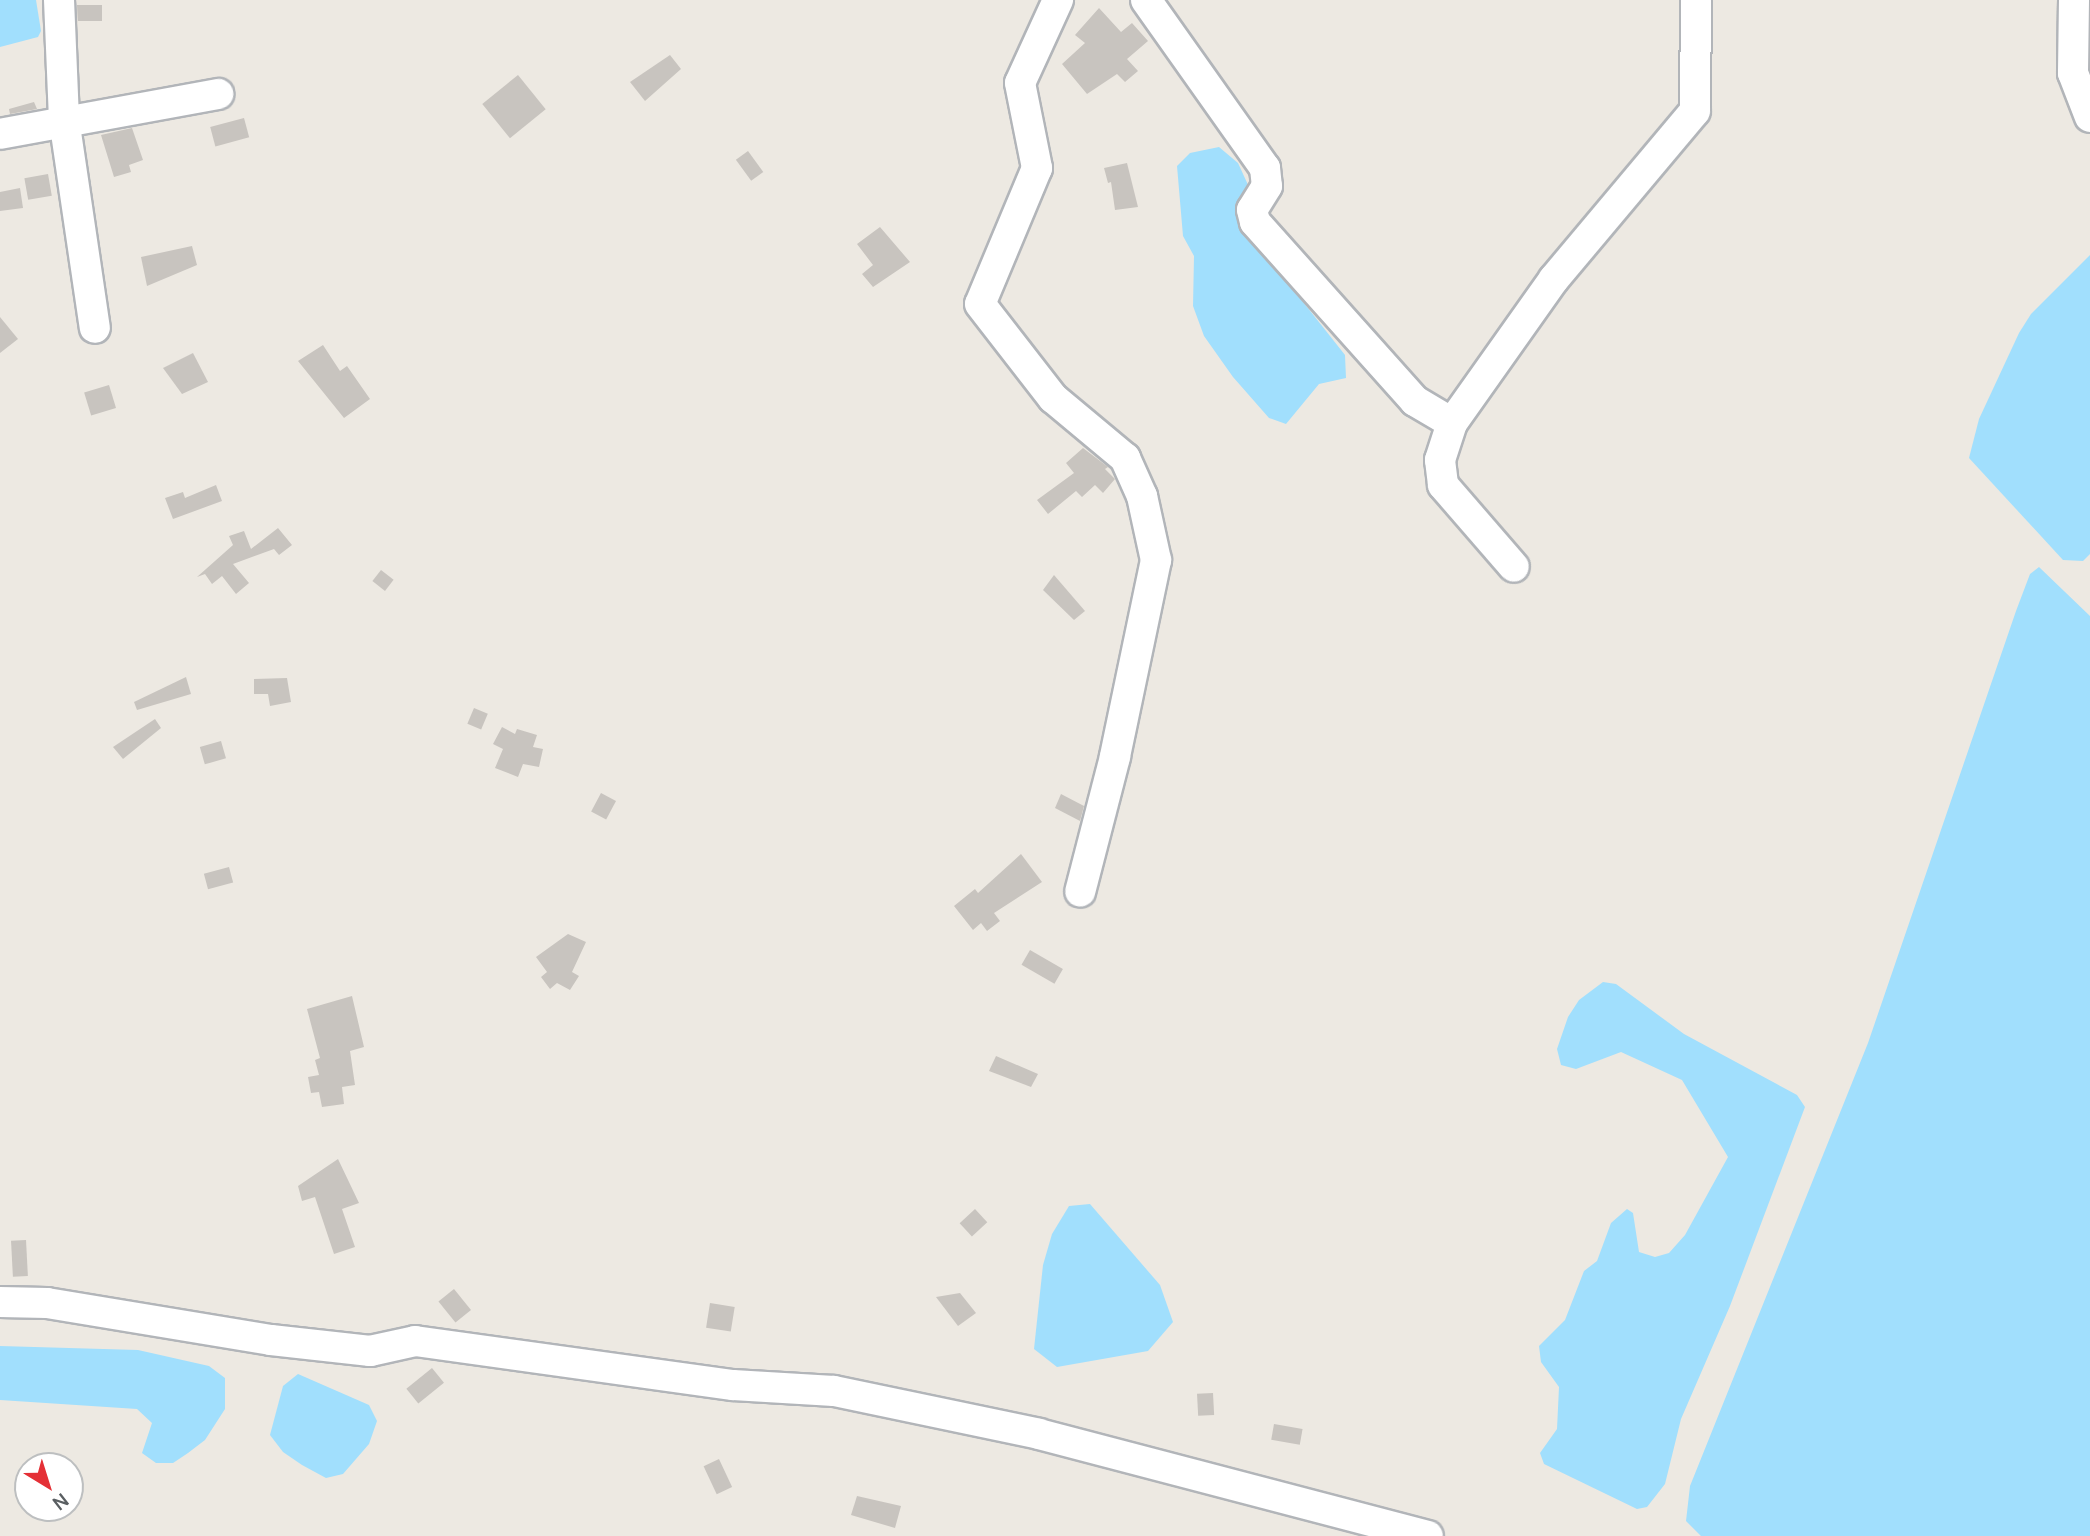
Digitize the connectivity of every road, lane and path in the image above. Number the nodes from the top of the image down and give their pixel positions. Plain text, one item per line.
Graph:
1 (59, 0) edge
2 (1058, 0) edge
3 (1146, 0) edge
4 (1696, 0) edge
5 (2074, 0) edge
6 (218, 94) dead end
7 (2090, 117) edge
8 (64, 119) junction
9 (0, 134) edge
10 (95, 327) dead end
11 (1452, 423) junction
12 (1514, 567) dead end
13 (1080, 892) dead end
14 (0, 1302) edge
15 (1428, 1536) edge

1 - 8 street
2 - 13 street
3 - 11 street
4 - 11 street
5 - 7 street
6 - 8 street
8 - 9 street
8 - 10 street
11 - 12 street
14 - 15 street

